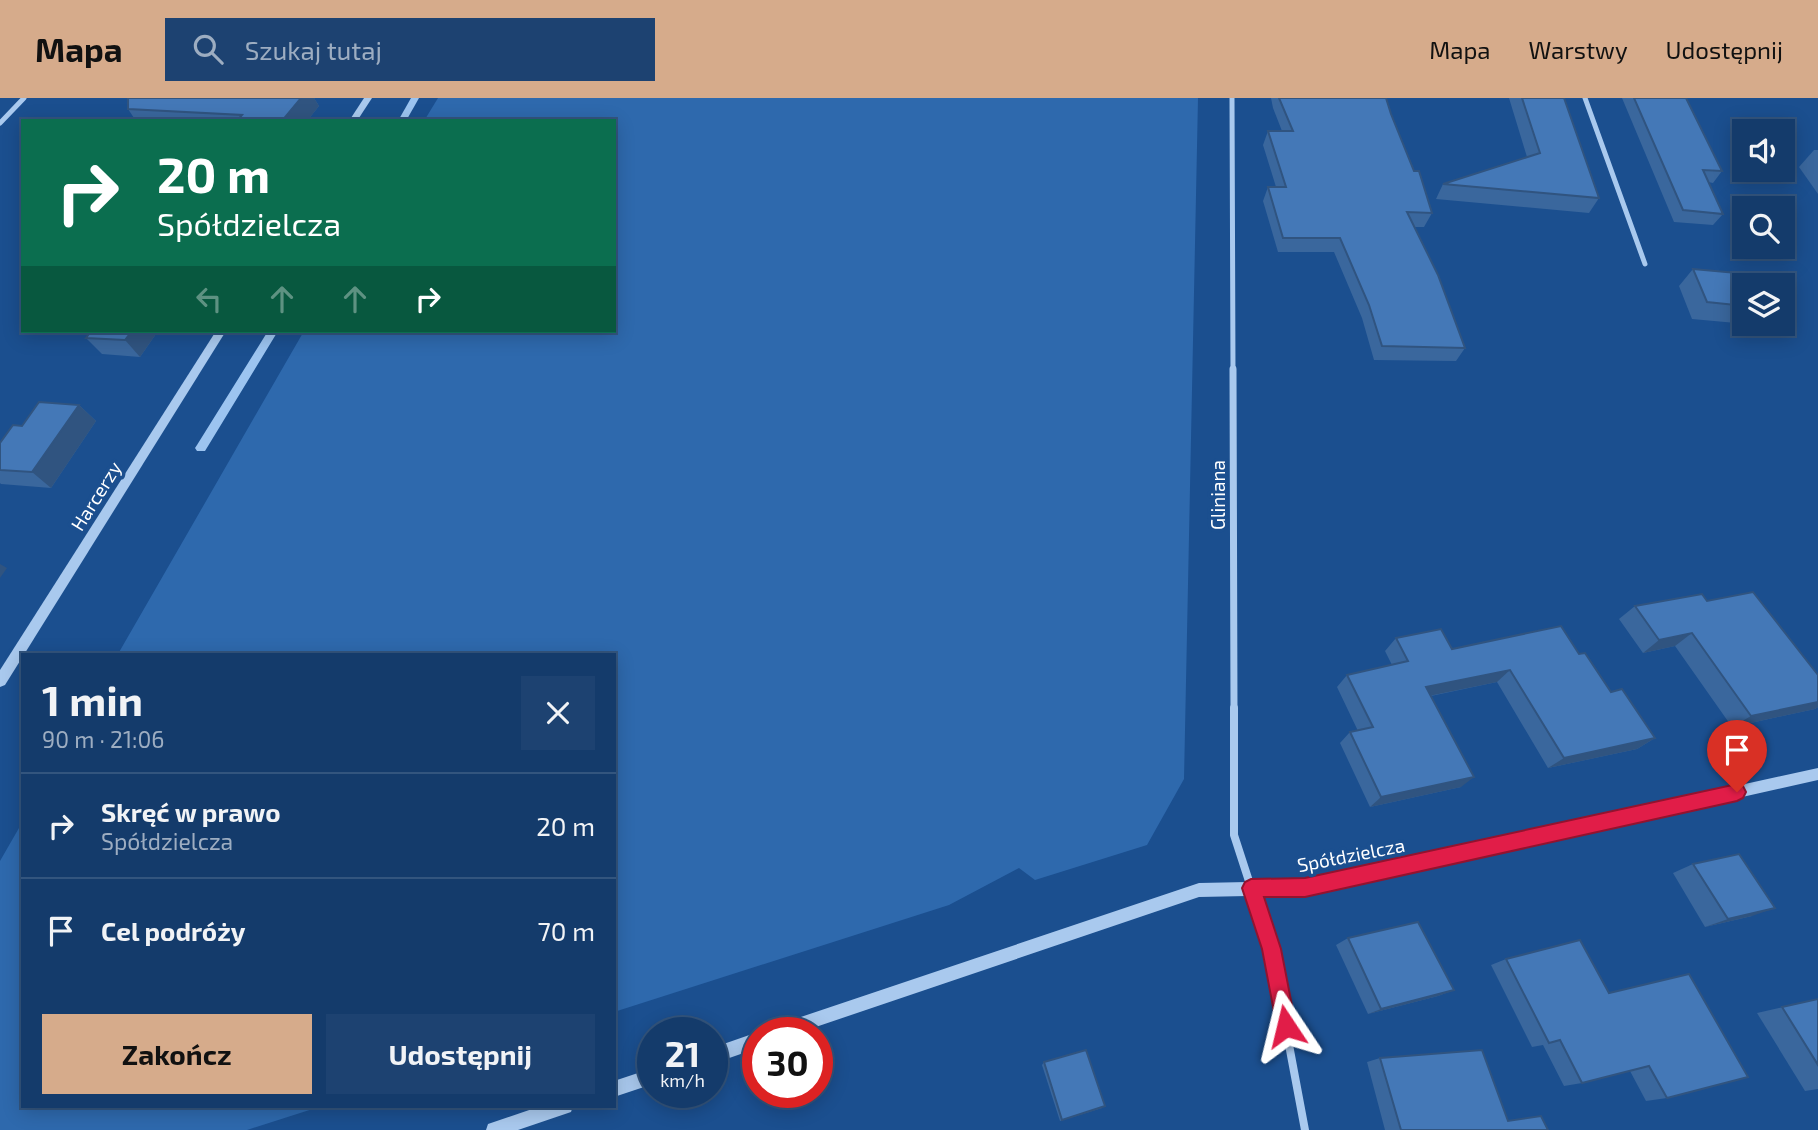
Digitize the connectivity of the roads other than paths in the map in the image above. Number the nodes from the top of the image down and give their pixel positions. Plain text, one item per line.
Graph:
1 (24, 98) edge
2 (368, 98) edge
3 (1232, 98) edge
4 (1585, 98) edge
5 (355, 119) edge
6 (0, 123) edge
7 (1645, 264) dead end
8 (220, 333) edge
9 (0, 681) edge
10 (1818, 774) edge
11 (1251, 888) junction
12 (824, 1017) edge
13 (637, 1081) edge
14 (616, 1088) edge
15 (559, 1108) edge
16 (494, 1130) edge
17 (1305, 1130) edge

1 - 6 street
2 - 5 street
3 - 11 street, Gliniana
4 - 7 street
8 - 9 street, Harcerzy
10 - 11 street, Spółdzielcza
11 - 12 street, Spółdzielcza
11 - 17 street, Gliniana
13 - 14 street
15 - 16 street

